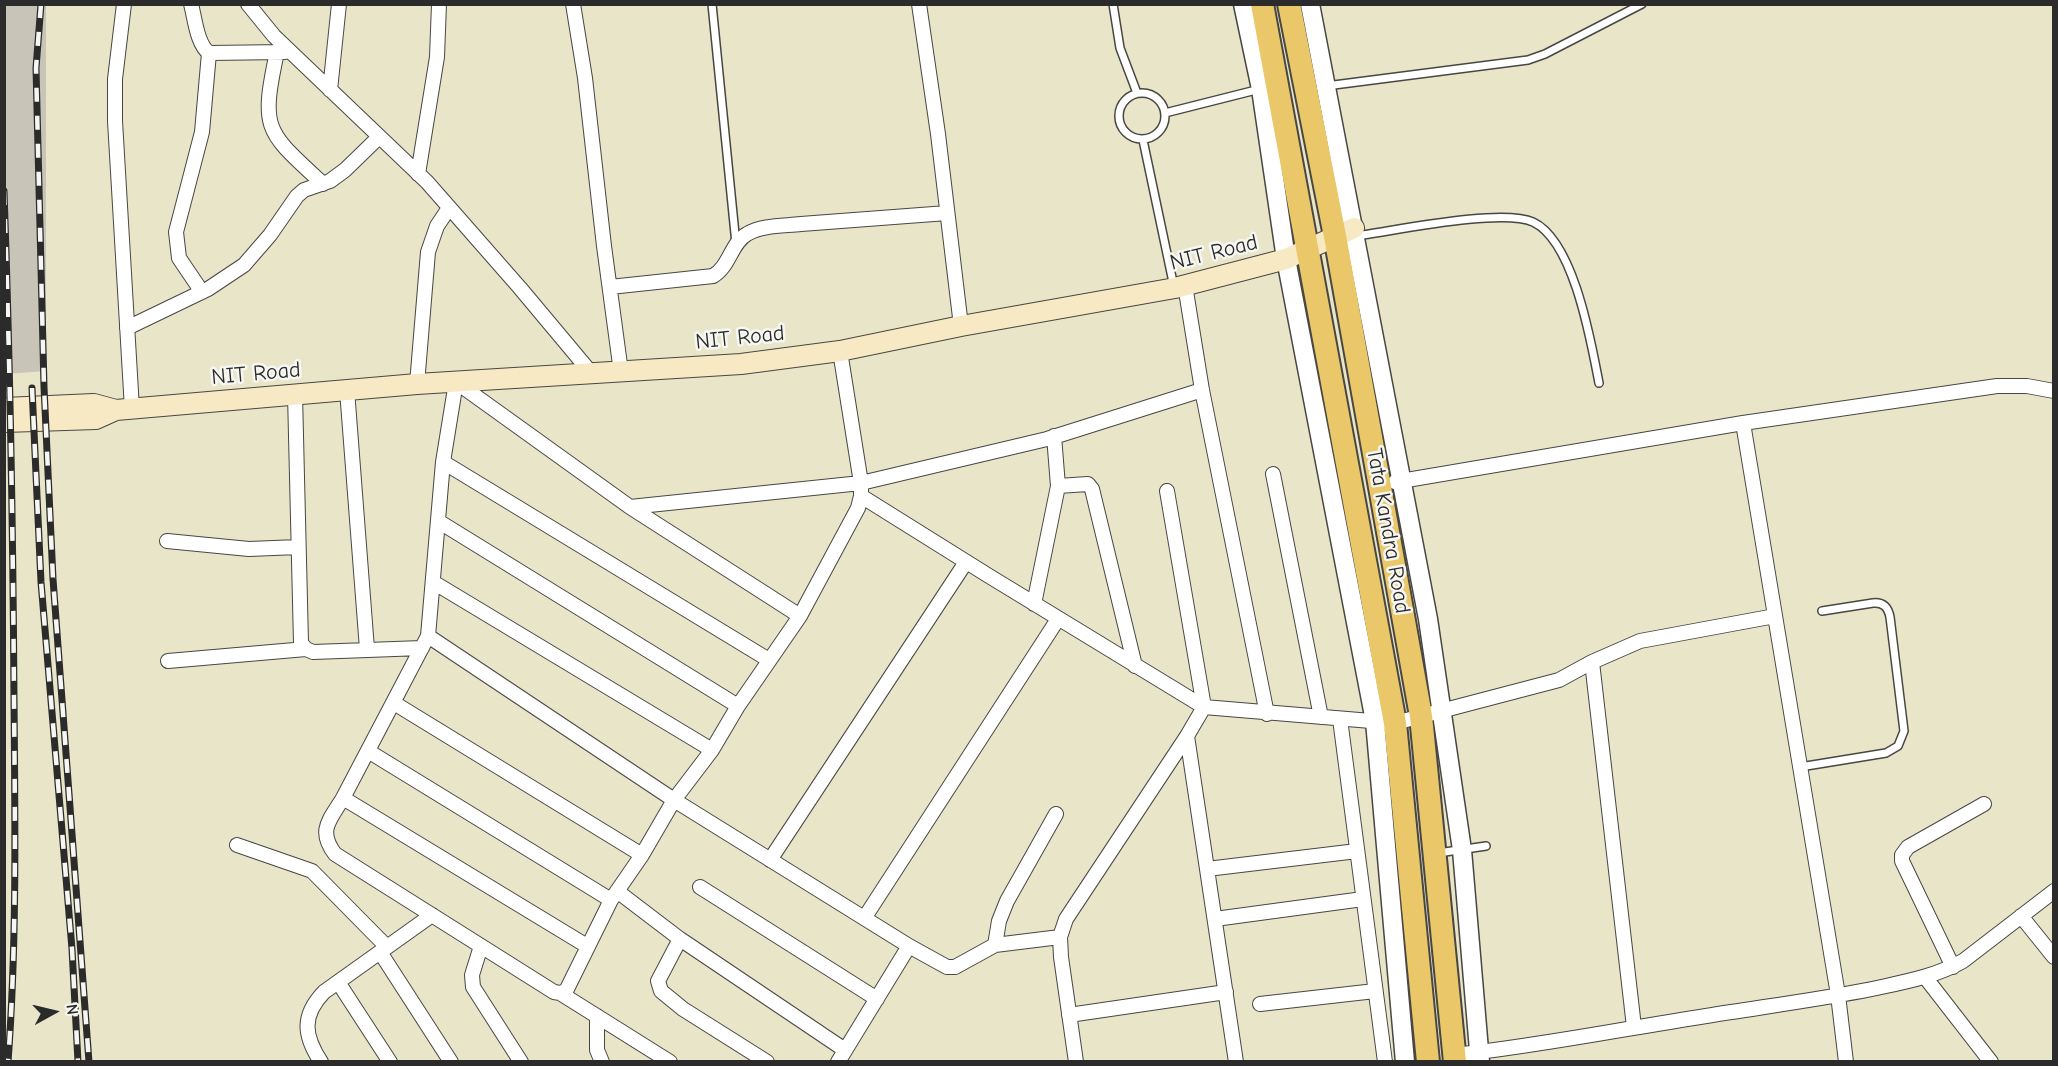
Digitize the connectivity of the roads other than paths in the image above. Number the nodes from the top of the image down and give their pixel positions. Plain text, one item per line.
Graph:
1 (124, 4) edge
2 (191, 4) edge
3 (248, 4) edge
4 (339, 4) edge
5 (439, 4) edge
6 (573, 4) edge
7 (712, 4) edge
8 (919, 4) edge
9 (1113, 4) edge
10 (1243, 4) edge
11 (1262, 4) edge
12 (1289, 4) edge
13 (1310, 4) edge
14 (1642, 4) edge
15 (284, 52) junction
16 (209, 53) junction
17 (1326, 86) junction
18 (1269, 88) junction
19 (330, 90) junction
20 (1137, 93) junction
21 (1165, 113) junction
22 (379, 136) junction
23 (1143, 140) junction
24 (418, 174) junction
25 (324, 184) junction
26 (449, 208) junction
27 (947, 213) junction
28 (1348, 234) junction
29 (736, 246) junction
30 (1306, 249) junction
31 (1286, 259) junction
32 (609, 287) junction
33 (1180, 287) junction
34 (202, 292) junction
35 (961, 326) junction
36 (127, 328) junction
37 (840, 351) junction
38 (621, 372) junction
39 (592, 374) junction
40 (456, 382) junction
41 (1599, 383) dead end
42 (417, 384) junction
43 (347, 390) junction
44 (1202, 390) junction
45 (2054, 391) edge
46 (295, 394) junction
47 (4, 408) edge
48 (124, 409) junction
49 (4, 422) edge
50 (1743, 423) junction
51 (1054, 436) junction
52 (443, 462) junction
53 (1273, 474) dead end
54 (1401, 480) junction
55 (1058, 486) junction
56 (1379, 487) junction
57 (861, 489) junction
58 (1167, 491) dead end
59 (630, 507) junction
60 (438, 521) junction
61 (167, 540) dead end
62 (298, 547) junction
63 (966, 562) junction
64 (433, 582) junction
65 (1034, 604) junction
66 (1822, 610) dead end
67 (800, 616) junction
68 (1775, 616) junction
69 (1058, 619) junction
70 (1428, 619) junction
71 (1404, 621) junction
72 (425, 642) junction
73 (306, 649) junction
74 (367, 649) junction
75 (769, 660) junction
76 (168, 661) dead end
77 (1592, 662) junction
78 (1136, 666) junction
79 (394, 703) junction
80 (738, 706) junction
81 (1204, 707) junction
82 (1267, 714) junction
83 (1431, 714) junction
84 (1320, 717) junction
85 (1340, 719) junction
86 (1385, 722) junction
87 (1187, 736) junction
88 (711, 750) junction
89 (368, 751) junction
90 (1800, 767) junction
91 (343, 798) junction
92 (674, 800) junction
93 (1984, 804) dead end
94 (1056, 814) dead end
95 (237, 845) dead end
96 (1486, 846) dead end
97 (1462, 849) junction
98 (1357, 851) junction
99 (1434, 854) junction
100 (642, 855) junction
101 (770, 860) junction
102 (1207, 869) junction
103 (700, 887) dead end
104 (2054, 891) edge
105 (614, 896) junction
106 (1363, 899) junction
107 (432, 915) junction
108 (2021, 916) junction
109 (865, 917) junction
110 (1215, 919) junction
111 (1060, 937) junction
112 (680, 939) junction
113 (995, 945) junction
114 (481, 946) junction
115 (587, 946) junction
116 (909, 946) junction
117 (384, 950) junction
118 (2054, 957) edge
119 (1953, 967) junction
120 (1925, 977) junction
121 (338, 982) junction
122 (1376, 991) junction
123 (1226, 992) junction
124 (560, 993) junction
125 (1838, 995) junction
126 (877, 999) junction
127 (1260, 1004) dead end
128 (1069, 1015) junction
129 (597, 1016) junction
130 (1634, 1027) junction
131 (842, 1056) edge
132 (1479, 1057) edge
133 (1454, 1058) edge
134 (321, 1062) edge
135 (390, 1062) edge
136 (451, 1062) edge
137 (521, 1062) edge
138 (602, 1062) edge
139 (670, 1062) edge
140 (767, 1062) edge
141 (1076, 1062) edge
142 (1236, 1062) edge
143 (1385, 1062) edge
144 (1405, 1062) edge
145 (1428, 1062) edge
146 (1846, 1062) edge
147 (1991, 1062) edge

1 - 36 street
2 - 16 street
3 - 15 street
4 - 19 street
5 - 24 street
6 - 32 street
7 - 29 lane
8 - 27 street
9 - 20 lane
10 - 18 street
11 - 18 main road, Tata Kandra Road
12 - 28 main road, Tata Kandra Road
13 - 17 street
14 - 17 lane
15 - 16 street
15 - 19 street
15 - 25 street
16 - 34 street
17 - 28 street
18 - 21 lane
18 - 30 main road, Tata Kandra Road
18 - 31 street
19 - 22 street
20 - 21 lane
20 - 23 lane
21 - 23 lane
22 - 24 street
22 - 25 street
23 - 33 lane
24 - 26 street
25 - 34 street
26 - 39 street
26 - 42 street
27 - 29 street
27 - 35 street
28 - 30 main road, NIT Road
28 - 41 lane
28 - 54 street
28 - 56 main road, Tata Kandra Road
29 - 32 street
30 - 31 main road, NIT Road
30 - 86 main road, Tata Kandra Road
31 - 33 main road, NIT Road
31 - 86 street
32 - 38 street
33 - 35 main road, NIT Road
33 - 44 street
34 - 36 street
35 - 37 main road, NIT Road
36 - 48 street
37 - 38 main road, NIT Road
37 - 57 street
38 - 39 main road, NIT Road
39 - 40 main road, NIT Road
40 - 42 main road, NIT Road
40 - 52 street
40 - 59 street
42 - 43 main road, NIT Road
43 - 46 main road, NIT Road
43 - 74 street
44 - 51 street
44 - 82 street
45 - 50 street
46 - 48 main road, NIT Road
46 - 62 street
47 - 48 main road, NIT Road
48 - 49 main road, NIT Road
50 - 54 street
50 - 68 street
51 - 55 street
51 - 57 street
52 - 60 street
52 - 75 street
53 - 84 street
54 - 56 street
54 - 70 street
55 - 65 street
55 - 78 street
56 - 71 main road, Tata Kandra Road
57 - 59 street
57 - 63 street
57 - 67 street
58 - 81 street
59 - 67 street
60 - 64 street
60 - 80 street
61 - 62 street
62 - 73 street
63 - 65 street
63 - 101 street
64 - 72 street
64 - 88 street
65 - 69 street
66 - 90 lane
67 - 75 street
68 - 77 street
68 - 90 street
69 - 78 street
69 - 109 street
70 - 71 street
70 - 83 street
71 - 83 main road, Tata Kandra Road
72 - 74 street
72 - 79 street
72 - 92 street
73 - 74 street
73 - 76 street
75 - 80 street
77 - 83 street
77 - 130 street
78 - 81 street
79 - 89 street
79 - 100 street
80 - 88 street
81 - 82 street
81 - 87 street
82 - 84 street
83 - 86 street
83 - 97 street
83 - 99 main road, Tata Kandra Road
84 - 85 street
85 - 86 street
85 - 98 street
86 - 144 street
86 - 145 main road, Tata Kandra Road
87 - 102 street
87 - 111 street
88 - 92 street
89 - 91 street
89 - 105 street
90 - 125 street
91 - 107 street
91 - 115 street
92 - 100 street
92 - 101 street
93 - 119 street
94 - 113 street
95 - 117 street
96 - 97 lane
97 - 99 lane
97 - 132 street
98 - 102 street
98 - 106 street
99 - 133 main road, Tata Kandra Road
100 - 105 street
101 - 109 street
102 - 110 street
103 - 126 street
104 - 108 street
105 - 112 street
105 - 115 street
106 - 110 street
106 - 122 street
107 - 114 street
107 - 117 street
108 - 118 street
108 - 119 street
109 - 116 street
110 - 123 street
111 - 113 street
111 - 128 street
112 - 131 street
112 - 140 street
113 - 116 street
114 - 124 street
114 - 137 street
115 - 124 street
116 - 126 street
117 - 121 street
117 - 136 street
119 - 120 street
120 - 125 street
120 - 147 street
121 - 134 street
121 - 135 street
122 - 127 street
122 - 143 street
123 - 128 street
123 - 142 street
124 - 129 street
125 - 130 street
125 - 146 street
126 - 131 street
128 - 141 street
129 - 138 street
129 - 139 street
130 - 132 street
132 - 133 street

